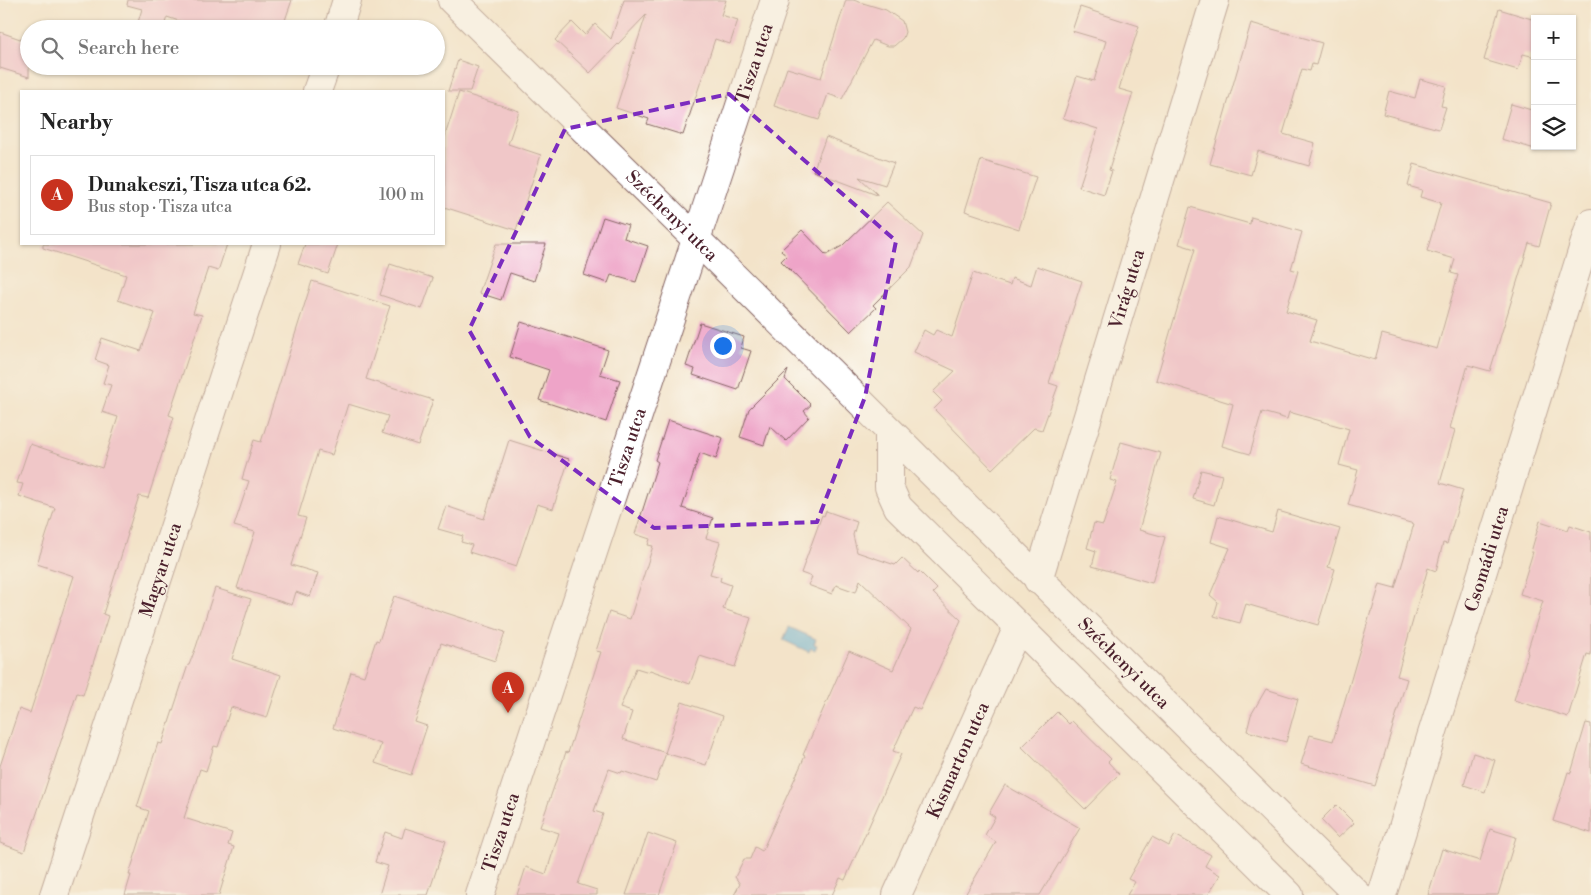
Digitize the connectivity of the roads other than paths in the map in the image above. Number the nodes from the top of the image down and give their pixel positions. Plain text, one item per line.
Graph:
1 (347, 0) edge
2 (452, 0) edge
3 (776, 0) edge
4 (1215, 0) edge
5 (341, 20) edge
6 (323, 75) edge
7 (318, 90) edge
8 (1591, 223) edge
9 (696, 240) junction
10 (268, 245) edge
11 (889, 432) junction
12 (1038, 580) junction
13 (1018, 627) junction
14 (54, 895) edge
15 (480, 895) edge
16 (897, 895) edge
17 (1289, 895) edge
18 (1358, 895) edge
19 (1382, 895) edge

1 - 5 street
2 - 9 street, Széchenyi utca
3 - 9 street, Tisza utca
4 - 12 street, Virág utca
6 - 7 street
8 - 19 street, Csomádi utca
9 - 11 street, Széchenyi utca
9 - 15 street, Tisza utca
10 - 14 street, Magyar utca
11 - 12 street, Széchenyi utca
11 - 13 street
12 - 18 street, Széchenyi utca
13 - 16 street, Kismarton utca
13 - 17 street

